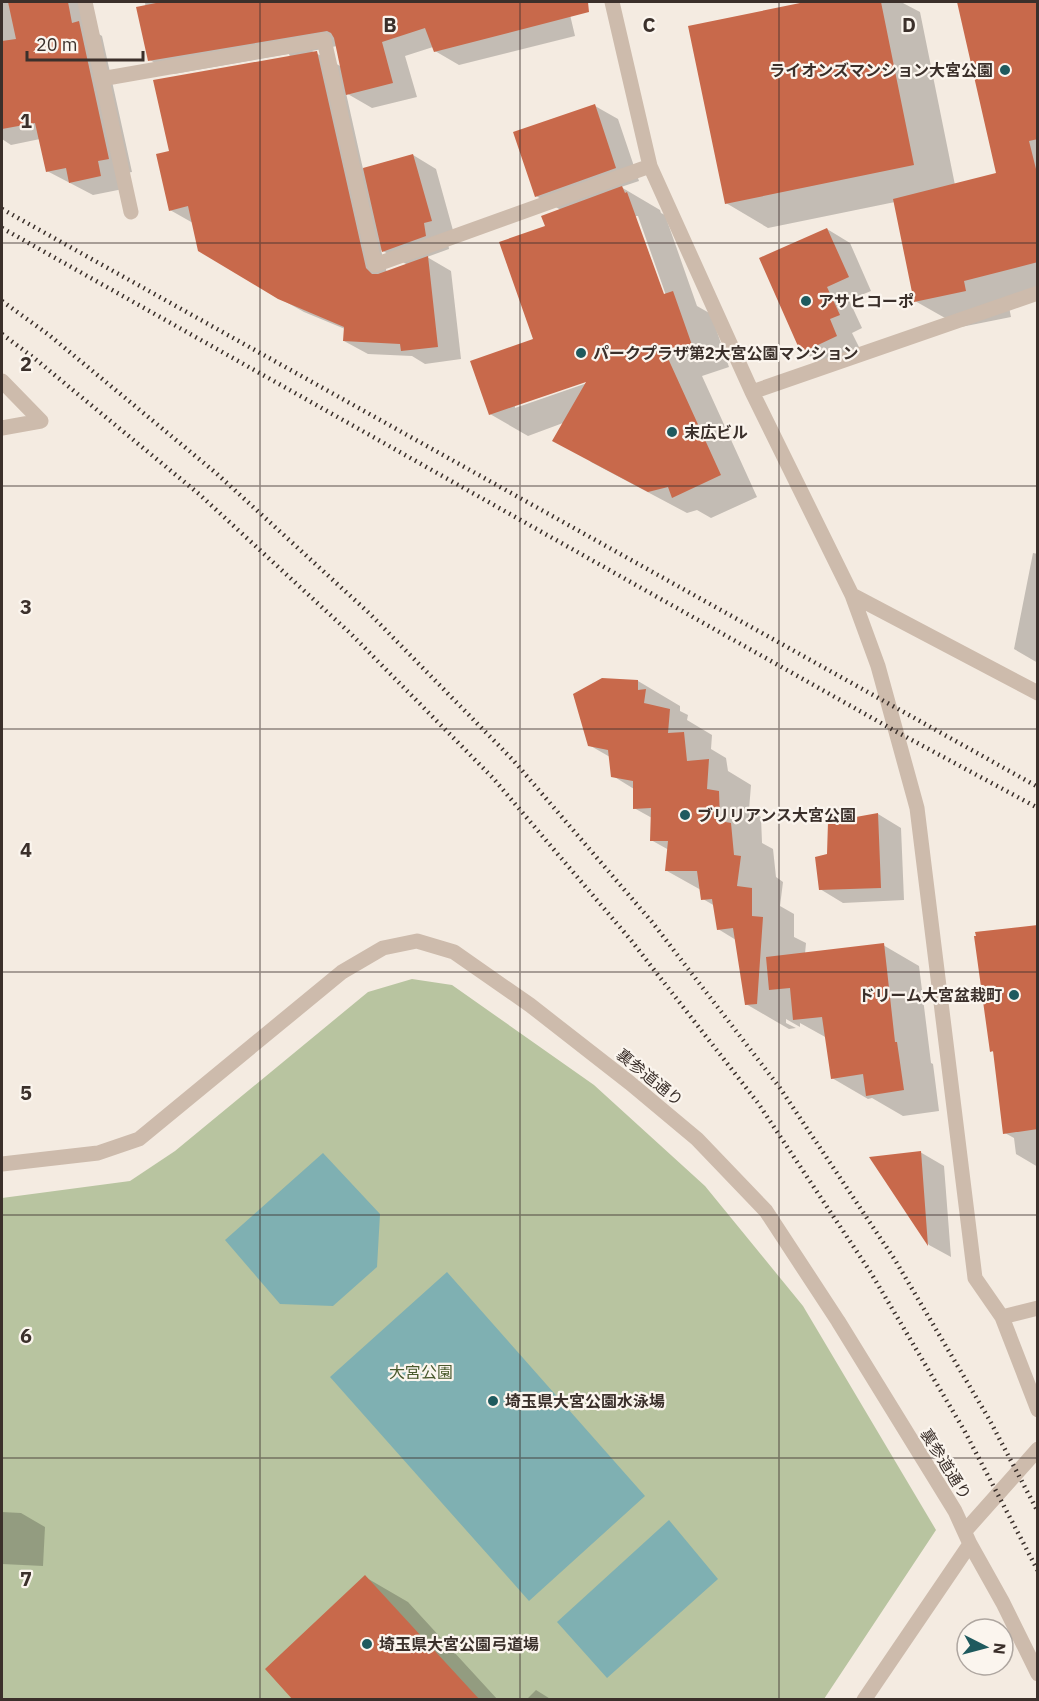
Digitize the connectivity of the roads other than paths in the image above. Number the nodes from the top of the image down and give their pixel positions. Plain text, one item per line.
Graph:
1 (85, 2) edge
2 (612, 2) edge
3 (101, 79) junction
4 (650, 166) junction
5 (131, 212) dead end
6 (1038, 293) edge
7 (2, 381) edge
8 (752, 392) junction
9 (2, 428) edge
10 (852, 595) junction
11 (1038, 693) edge
12 (2, 1164) edge
13 (1038, 1308) edge
14 (1002, 1317) junction
15 (1038, 1410) edge
16 (1038, 1449) edge
17 (967, 1538) junction
18 (1038, 1674) edge
19 (864, 1700) edge

1 - 3 street
2 - 4 street
3 - 4 street
3 - 5 street
4 - 8 street
6 - 8 street
7 - 9 street
8 - 10 street
10 - 11 street
10 - 14 street
12 - 17 street, 裏参道通り
13 - 14 street
14 - 15 street
16 - 17 street
17 - 18 street, 裏参道通り
17 - 19 street

